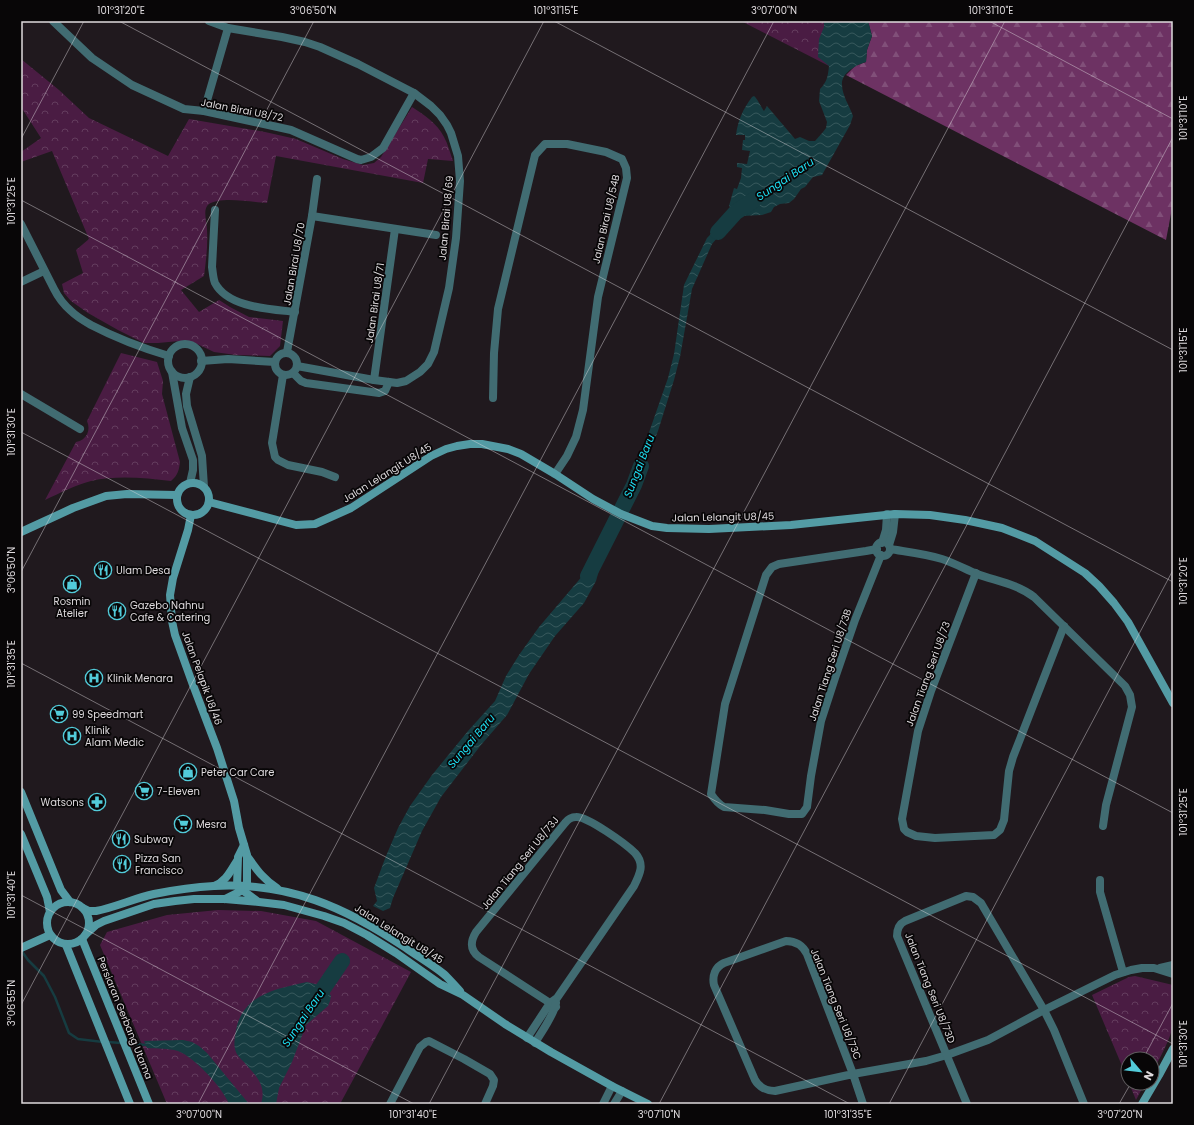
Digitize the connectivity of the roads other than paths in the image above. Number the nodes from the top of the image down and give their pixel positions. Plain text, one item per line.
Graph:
1 (53, 21) edge
2 (209, 21) edge
3 (228, 28) junction
4 (414, 93) junction
5 (204, 112) junction
6 (317, 179) dead end
7 (215, 210) dead end
8 (312, 216) junction
9 (21, 224) edge
10 (395, 229) junction
11 (436, 235) dead end
12 (44, 271) junction
13 (21, 282) edge
14 (295, 312) junction
15 (287, 352) junction
16 (169, 356) junction
17 (201, 361) junction
18 (275, 362) junction
19 (295, 370) junction
20 (172, 372) junction
21 (283, 375) junction
22 (190, 377) junction
23 (374, 380) junction
24 (389, 382) junction
25 (21, 394) edge
26 (493, 398) dead end
27 (80, 429) dead end
28 (555, 474) junction
29 (335, 477) dead end
30 (190, 483) junction
31 (204, 488) junction
32 (177, 495) junction
33 (209, 502) junction
34 (891, 514) junction
35 (191, 516) junction
36 (21, 532) edge
37 (884, 548) junction
38 (976, 573) junction
39 (1064, 626) junction
40 (1173, 704) edge
41 (21, 792) edge
42 (1103, 826) dead end
43 (21, 834) edge
44 (243, 856) junction
45 (1100, 880) dead end
46 (214, 886) junction
47 (242, 887) junction
48 (281, 891) junction
49 (225, 899) junction
50 (70, 902) junction
51 (259, 902) junction
52 (83, 908) junction
53 (50, 912) junction
54 (50, 935) junction
55 (84, 936) junction
56 (66, 945) junction
57 (21, 948) edge
58 (1173, 965) edge
59 (1159, 968) junction
60 (1123, 972) junction
61 (1173, 974) edge
62 (463, 995) junction
63 (553, 1005) junction
64 (1044, 1010) junction
65 (527, 1038) junction
66 (535, 1043) junction
67 (1173, 1048) edge
68 (947, 1056) junction
69 (852, 1074) junction
70 (612, 1086) junction
71 (622, 1091) junction
72 (130, 1104) edge
73 (149, 1104) edge
74 (390, 1104) edge
75 (485, 1104) edge
76 (603, 1104) edge
77 (614, 1104) edge
78 (648, 1104) edge
79 (863, 1104) edge
80 (967, 1104) edge
81 (1084, 1104) edge
82 (1142, 1104) edge

1 - 5 street, Jalan Birai U8/72
2 - 3 street, Jalan Birai U8/69
3 - 4 street, Jalan Birai U8/69
3 - 5 street
4 - 5 street, Jalan Birai U8/72
4 - 24 street, Jalan Birai U8/69
6 - 8 street, Jalan Birai U8/70
7 - 14 street
8 - 10 street
8 - 14 street, Jalan Birai U8/70
9 - 12 street
10 - 11 street
10 - 23 street, Jalan Birai U8/71
12 - 13 street
12 - 16 street
14 - 15 street, Jalan Birai U8/70
15 - 18 street
15 - 19 street
16 - 17 street
16 - 20 street
17 - 18 street
17 - 22 street
18 - 21 street
19 - 21 street
19 - 23 street, Jalan Birai U8/69
19 - 24 street
20 - 22 street
20 - 30 street
21 - 29 street
22 - 31 street
23 - 24 street, Jalan Birai U8/69
25 - 27 street
26 - 28 street, Jalan Birai U8/54B
28 - 33 street, Jalan Lelangit U8/45
28 - 34 street, Jalan Lelangit U8/45
30 - 31 street
30 - 32 street
31 - 33 street
32 - 35 street
32 - 36 street
33 - 35 street
34 - 37 street, Jalan Tiang Seri U8/73B
34 - 40 street, Jalan Lelangit U8/45
35 - 44 street, Jalan Pelapik U8/46
37 - 37 street, Jalan Tiang Seri U8/73B
37 - 38 street
38 - 39 street
38 - 39 street, Jalan Tiang Seri U8/73
39 - 42 street
41 - 50 street
43 - 53 street
44 - 46 street
44 - 47 street, Jalan Pelapik U8/46
44 - 48 street
45 - 60 street
46 - 47 street, Jalan Lelangit U8/45
46 - 52 street, Jalan Lelangit U8/45
47 - 48 street, Jalan Lelangit U8/45
47 - 49 street
47 - 51 street
48 - 62 street, Jalan Lelangit U8/45
49 - 51 street, Jalan Lelangit U8/45
49 - 55 street, Jalan Lelangit U8/45
50 - 52 street
50 - 53 street
51 - 62 street, Jalan Lelangit U8/45
52 - 55 street
53 - 54 street
54 - 56 street
54 - 57 street
55 - 56 street
55 - 73 street, Persiaran Gerbang Utama
56 - 72 street
58 - 59 street, Jalan Tiang Seri U8/73C
59 - 60 street, Jalan Tiang Seri U8/73C
59 - 61 street, Jalan Tiang Seri U8/73C
60 - 64 street, Jalan Tiang Seri U8/73C
62 - 65 street, Jalan Lelangit U8/45
63 - 63 street, Jalan Tiang Seri U8/73J
63 - 65 street, Jalan Tiang Seri U8/73J
63 - 66 street, Jalan Tiang Seri U8/73J
64 - 68 street, Jalan Tiang Seri U8/73C
64 - 68 street, Jalan Tiang Seri U8/73D
64 - 81 street
65 - 66 street, Jalan Lelangit U8/45
66 - 70 street, Jalan Lelangit U8/45
67 - 82 street
68 - 69 street, Jalan Tiang Seri U8/73C
68 - 80 street
69 - 69 street, Jalan Tiang Seri U8/73C
69 - 79 street
70 - 71 street, Jalan Lelangit U8/45
70 - 76 street
71 - 77 street
71 - 78 street, Jalan Lelangit U8/45
74 - 75 street

